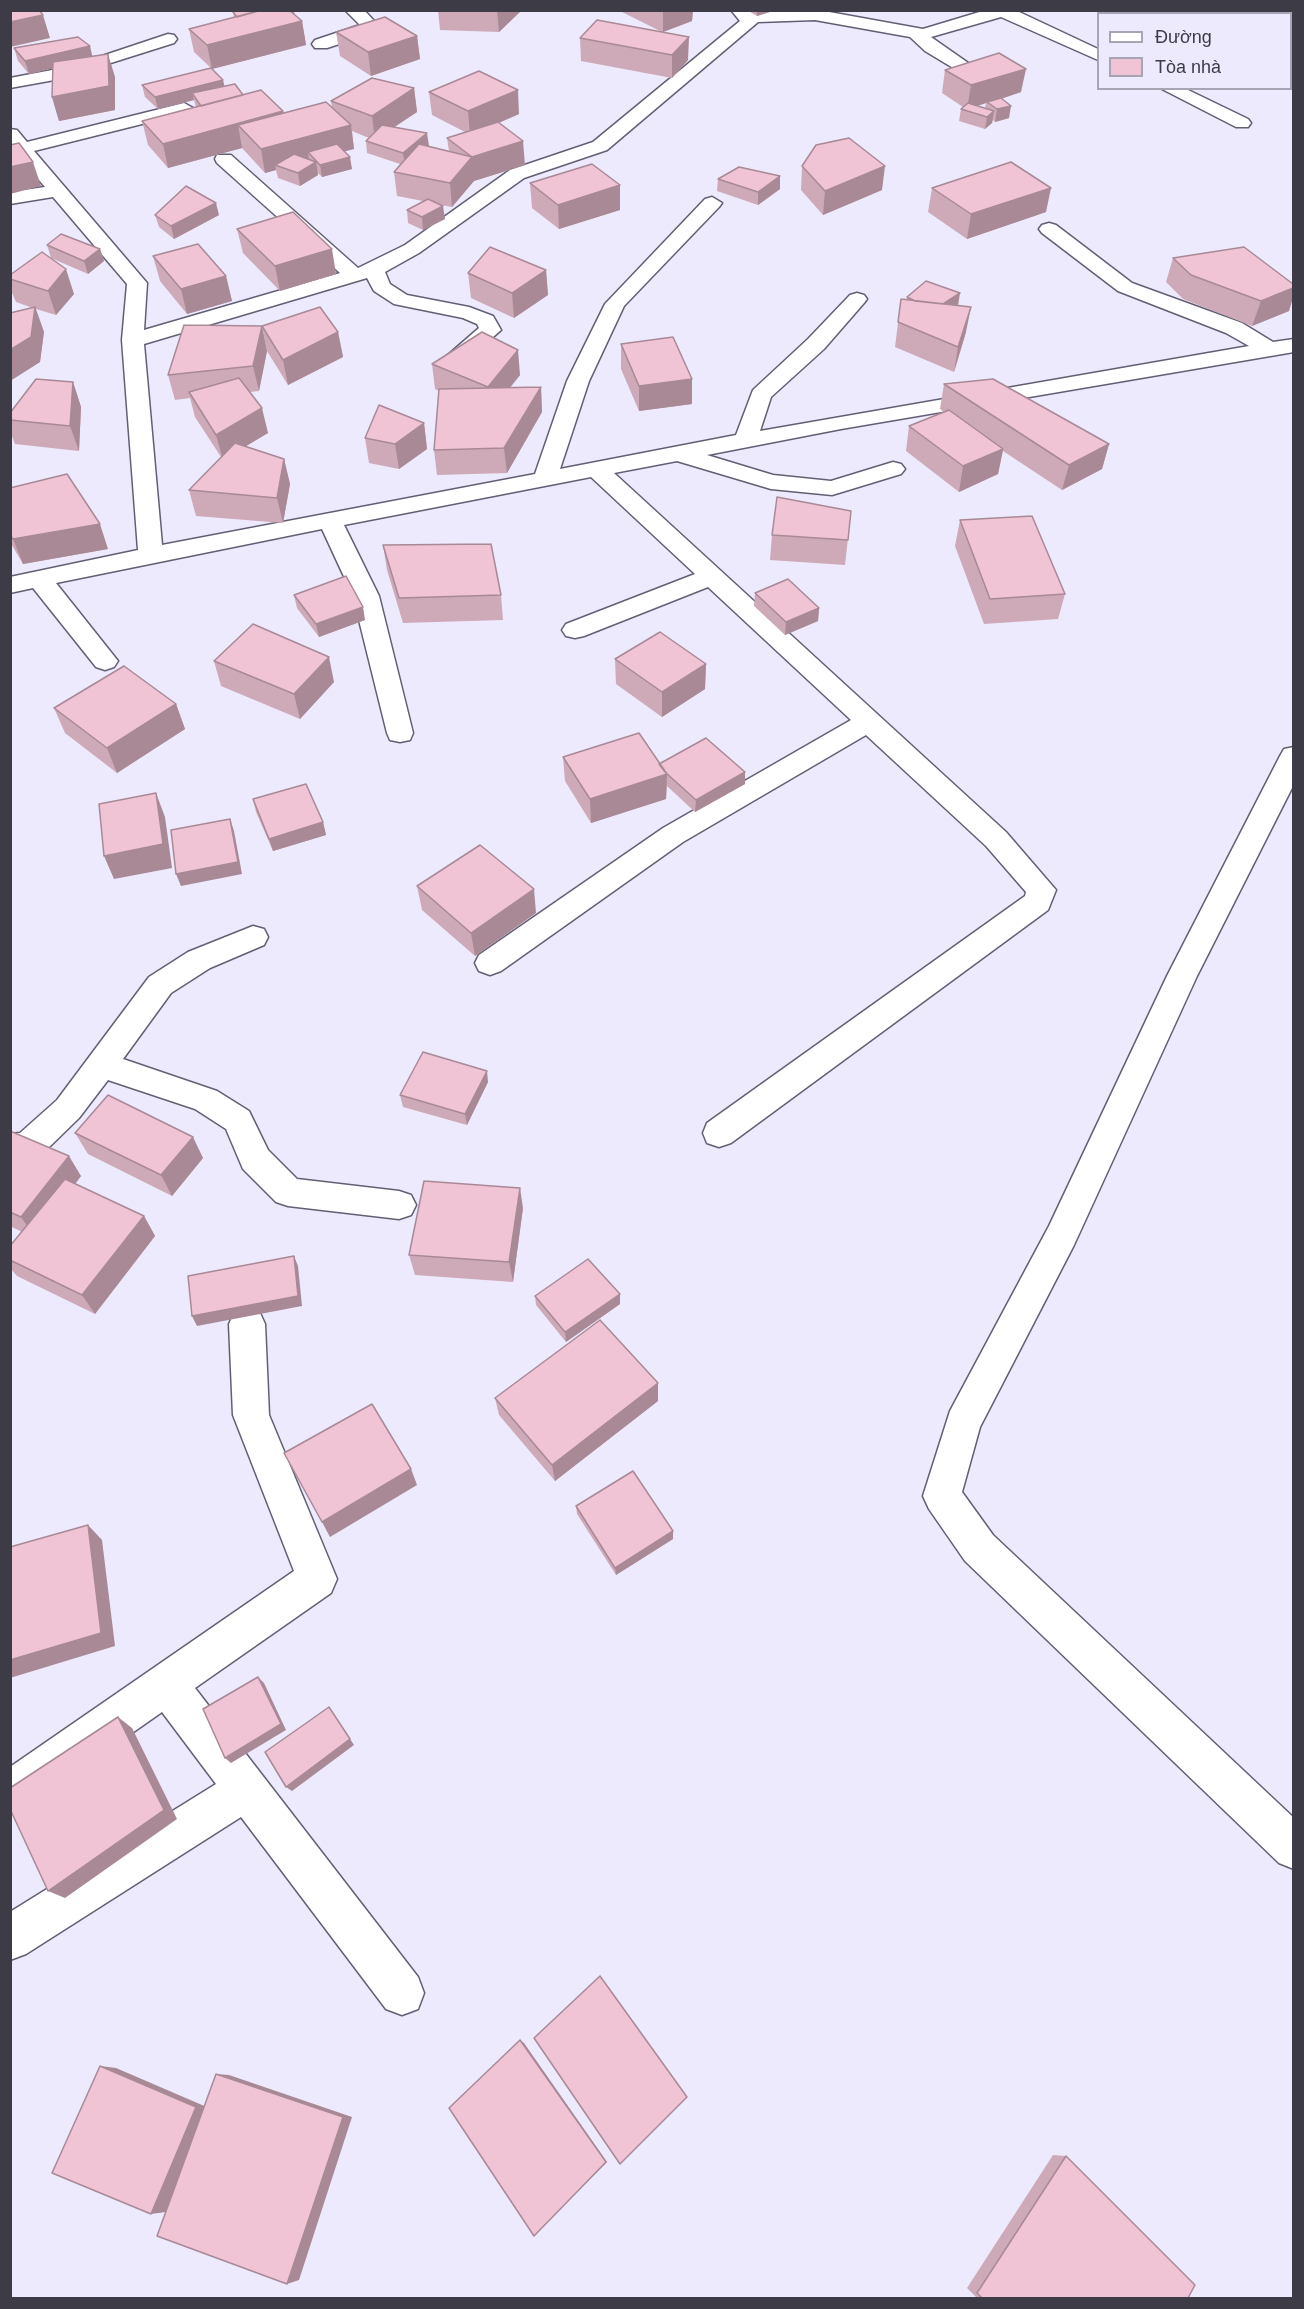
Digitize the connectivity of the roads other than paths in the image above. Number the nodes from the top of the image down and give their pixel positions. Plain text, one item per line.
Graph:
1 (352, 10) edge
2 (743, 14) edge
3 (916, 33) junction
4 (168, 39) dead end
5 (321, 44) dead end
6 (1097, 55) edge
7 (978, 78) edge
8 (10, 84) edge
9 (1173, 90) edge
10 (184, 108) edge
11 (1242, 123) dead end
12 (17, 141) edge
13 (224, 159) dead end
14 (60, 190) junction
15 (10, 198) edge
16 (712, 203) dead end
17 (1049, 229) dead end
18 (364, 273) junction
19 (857, 299) dead end
20 (134, 340) junction
21 (1293, 345) edge
22 (1269, 349) junction
23 (437, 374) edge
24 (746, 440) junction
25 (678, 453) junction
26 (596, 469) junction
27 (893, 469) dead end
28 (545, 478) junction
29 (330, 521) junction
30 (151, 555) junction
31 (712, 576) junction
32 (39, 579) junction
33 (10, 585) edge
34 (575, 630) dead end
35 (105, 661) dead end
36 (869, 721) junction
37 (400, 733) dead end
38 (1293, 756) edge
39 (253, 937) dead end
40 (490, 963) dead end
41 (101, 1065) junction
42 (719, 1133) dead end
43 (10, 1148) edge
44 (399, 1205) dead end
45 (247, 1324) dead end
46 (166, 1684) junction
47 (247, 1789) junction
48 (10, 1793) edge
49 (1293, 1848) edge
50 (10, 1938) edge
51 (402, 1993) dead end

1 - 5 street
2 - 3 street
2 - 18 street
3 - 6 street
3 - 7 street
4 - 8 street
9 - 11 street
10 - 12 street
12 - 14 street
13 - 18 street
14 - 15 street
14 - 20 street
16 - 28 street
17 - 22 street
18 - 20 street
18 - 23 street
19 - 24 street
20 - 30 street
21 - 22 street
22 - 24 street
24 - 25 street
25 - 26 street
25 - 27 street
26 - 28 street
26 - 31 street
28 - 29 street
29 - 30 street
29 - 37 street
30 - 32 street
31 - 34 street
31 - 36 street
32 - 33 street
32 - 35 street
36 - 40 street
36 - 42 street
38 - 49 street
39 - 41 street
41 - 43 street
41 - 44 street
45 - 46 street
46 - 47 street
46 - 48 street
47 - 50 street
47 - 51 street

